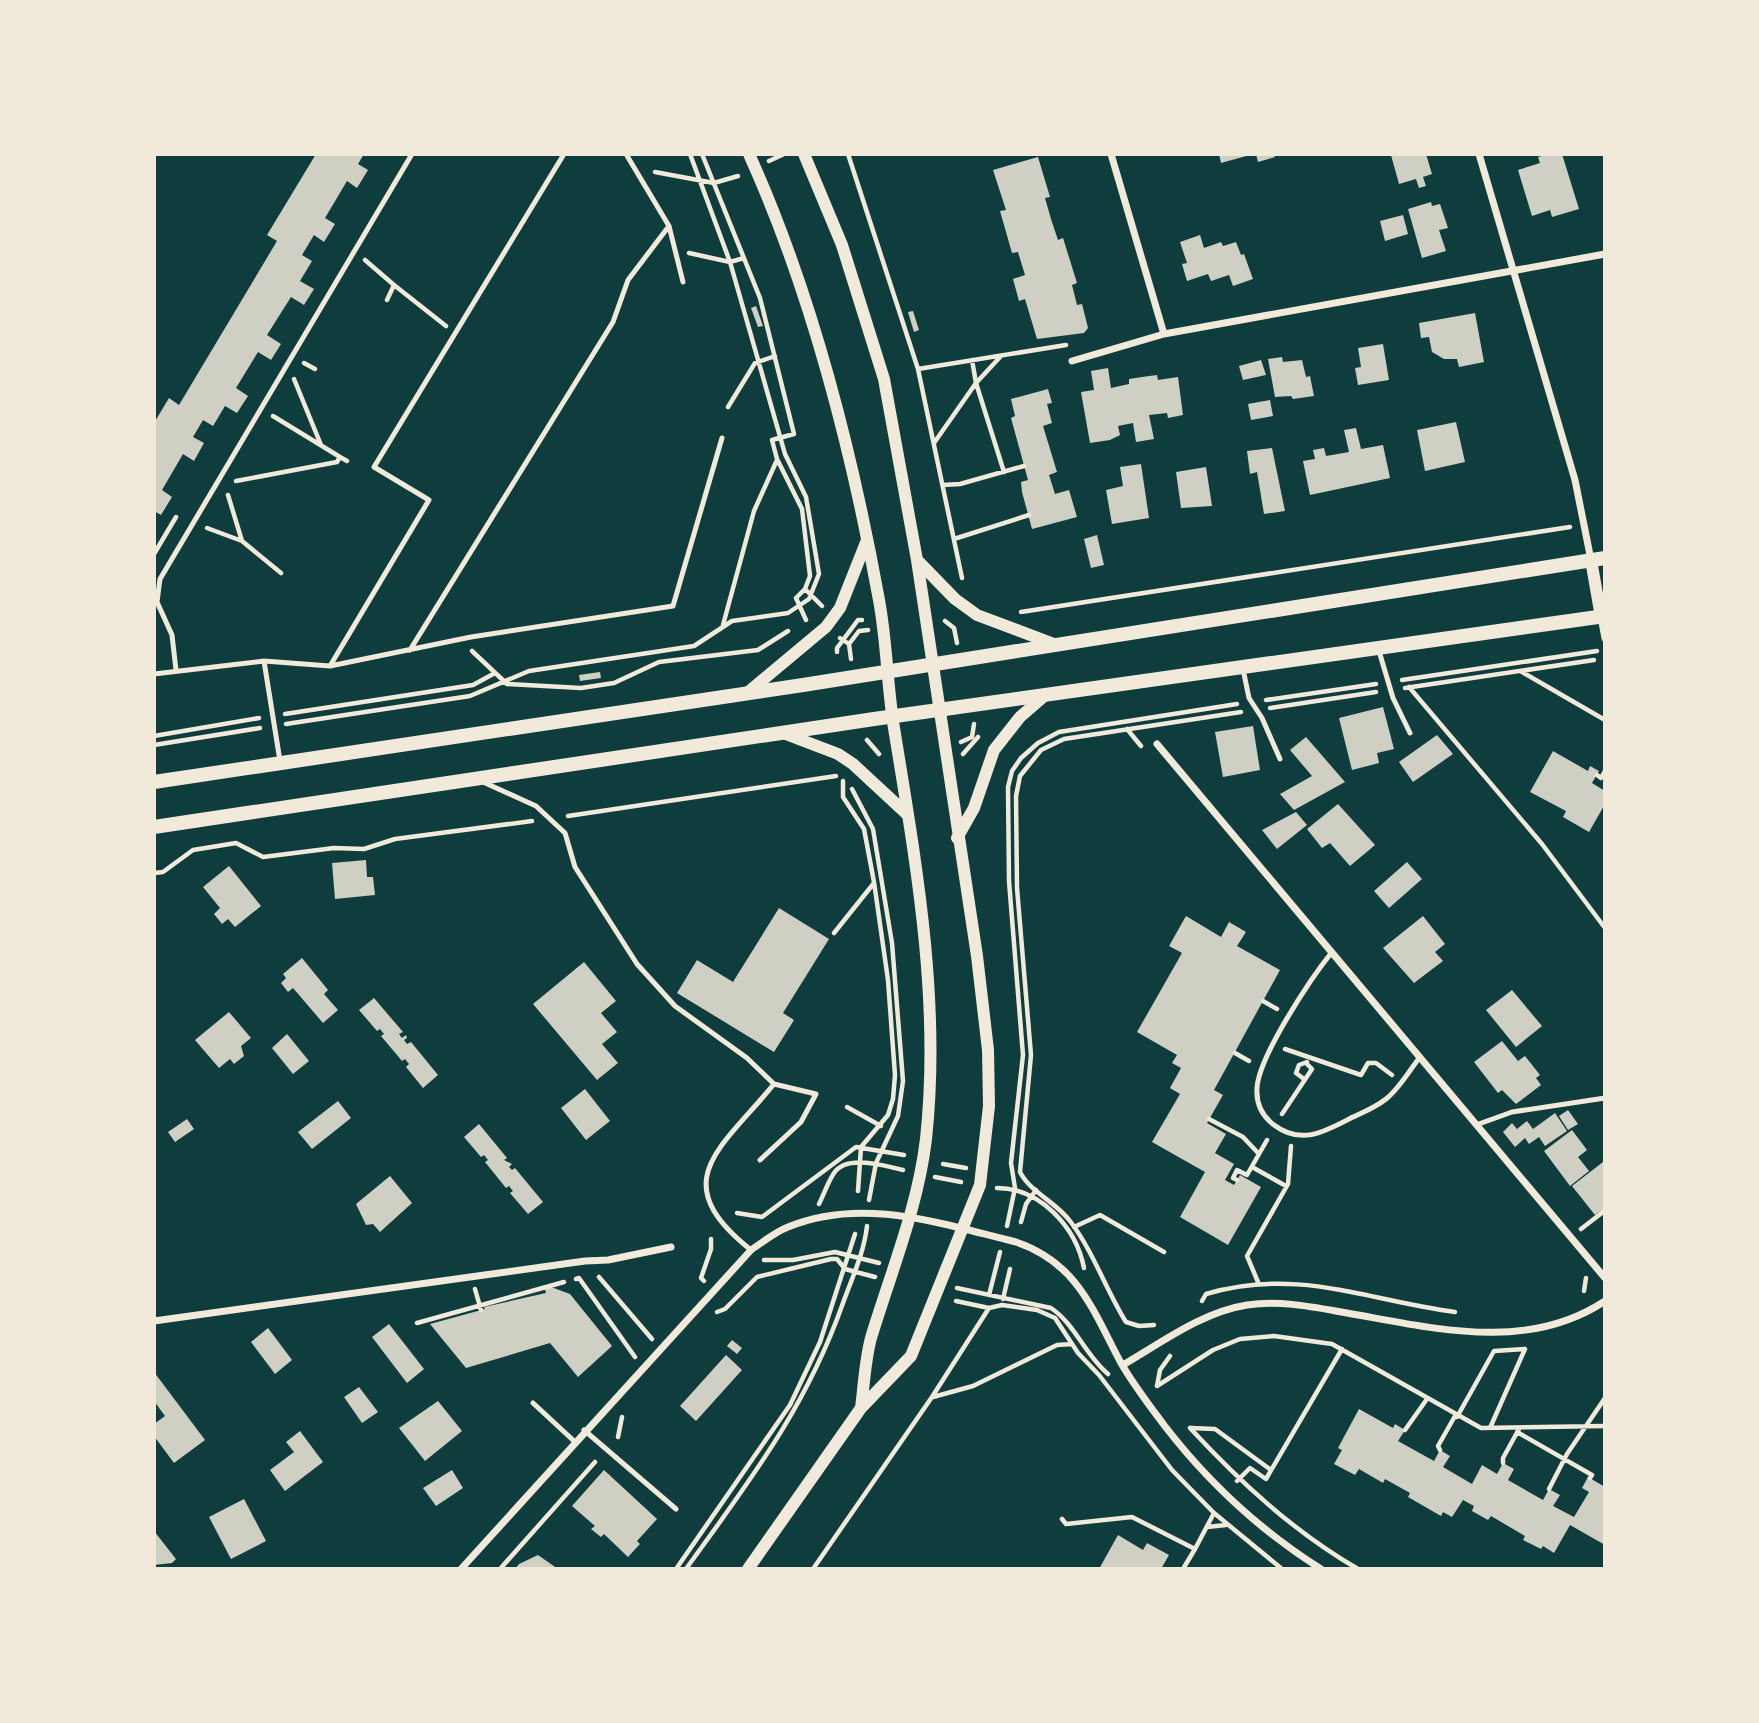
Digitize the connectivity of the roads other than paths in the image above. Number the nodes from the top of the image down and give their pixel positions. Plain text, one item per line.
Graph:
1 (412, 154) edge
2 (564, 154) edge
3 (626, 154) edge
4 (749, 154) edge
5 (804, 154) edge
6 (1111, 154) edge
7 (1479, 154) edge
8 (668, 226) junction
9 (1605, 254) edge
10 (1515, 268) junction
11 (683, 282) dead end
12 (1164, 334) junction
13 (1072, 361) dead end
14 (722, 438) dead end
15 (867, 540) junction
16 (917, 559) junction
17 (1598, 559) edge
18 (1603, 616) edge
19 (1605, 638) edge
20 (1054, 643) junction
21 (1378, 649) junction
22 (410, 650) junction
23 (264, 661) junction
24 (931, 664) junction
25 (330, 666) junction
26 (1243, 669) junction
27 (176, 670) junction
28 (890, 671) junction
29 (154, 674) edge
30 (747, 693) junction
31 (1043, 696) junction
32 (938, 711) junction
33 (892, 716) junction
34 (783, 733) junction
35 (1410, 733) dead end
36 (1157, 744) dead end
37 (1280, 759) dead end
38 (280, 762) junction
39 (473, 779) junction
40 (154, 782) edge
41 (908, 815) junction
42 (154, 827) edge
43 (957, 838) junction
44 (1332, 952) junction
45 (1420, 1057) junction
46 (774, 1084) junction
47 (1605, 1097) edge
48 (1476, 1125) junction
49 (760, 1160) dead end
50 (909, 1217) junction
51 (963, 1230) junction
52 (671, 1247) dead end
53 (751, 1250) junction
54 (1605, 1278) edge
55 (1605, 1301) edge
56 (154, 1321) edge
57 (1122, 1365) junction
58 (533, 1403) dead end
59 (861, 1408) junction
60 (584, 1430) junction
61 (574, 1441) junction
62 (676, 1509) dead end
63 (461, 1569) edge
64 (748, 1569) edge
65 (1321, 1569) edge

1 - 27 lane
2 - 25 lane
3 - 8 lane
4 - 15 street
5 - 16 street
6 - 12 street
7 - 10 street
8 - 11 lane
8 - 22 lane
9 - 10 street
10 - 12 street
10 - 17 street
12 - 13 street
14 - 22 lane
15 - 28 street
15 - 30 street
16 - 20 street
16 - 24 street
17 - 18 street
17 - 20 main road
18 - 19 street
18 - 21 main road
20 - 24 main road
21 - 26 main road
21 - 35 lane
22 - 25 lane
23 - 25 lane
23 - 27 lane
23 - 38 lane
24 - 28 main road
24 - 32 street
26 - 31 main road
26 - 37 lane
27 - 29 lane
28 - 30 main road
28 - 33 street
30 - 38 main road
31 - 32 main road
31 - 43 street
32 - 33 main road
32 - 43 street
33 - 34 main road
33 - 41 street
34 - 39 main road
34 - 41 street
36 - 44 street
38 - 40 main road
39 - 42 main road
39 - 46 lane
41 - 50 street
43 - 51 street
44 - 45 street
44 - 45 lane
45 - 48 street
46 - 49 lane
46 - 53 lane
47 - 48 lane
48 - 54 street
50 - 51 street
50 - 53 street
50 - 59 street
51 - 57 street
51 - 59 street
52 - 56 street
53 - 60 street
55 - 57 street
57 - 65 street
58 - 61 lane
59 - 64 street
60 - 61 street
60 - 62 lane
61 - 63 street

